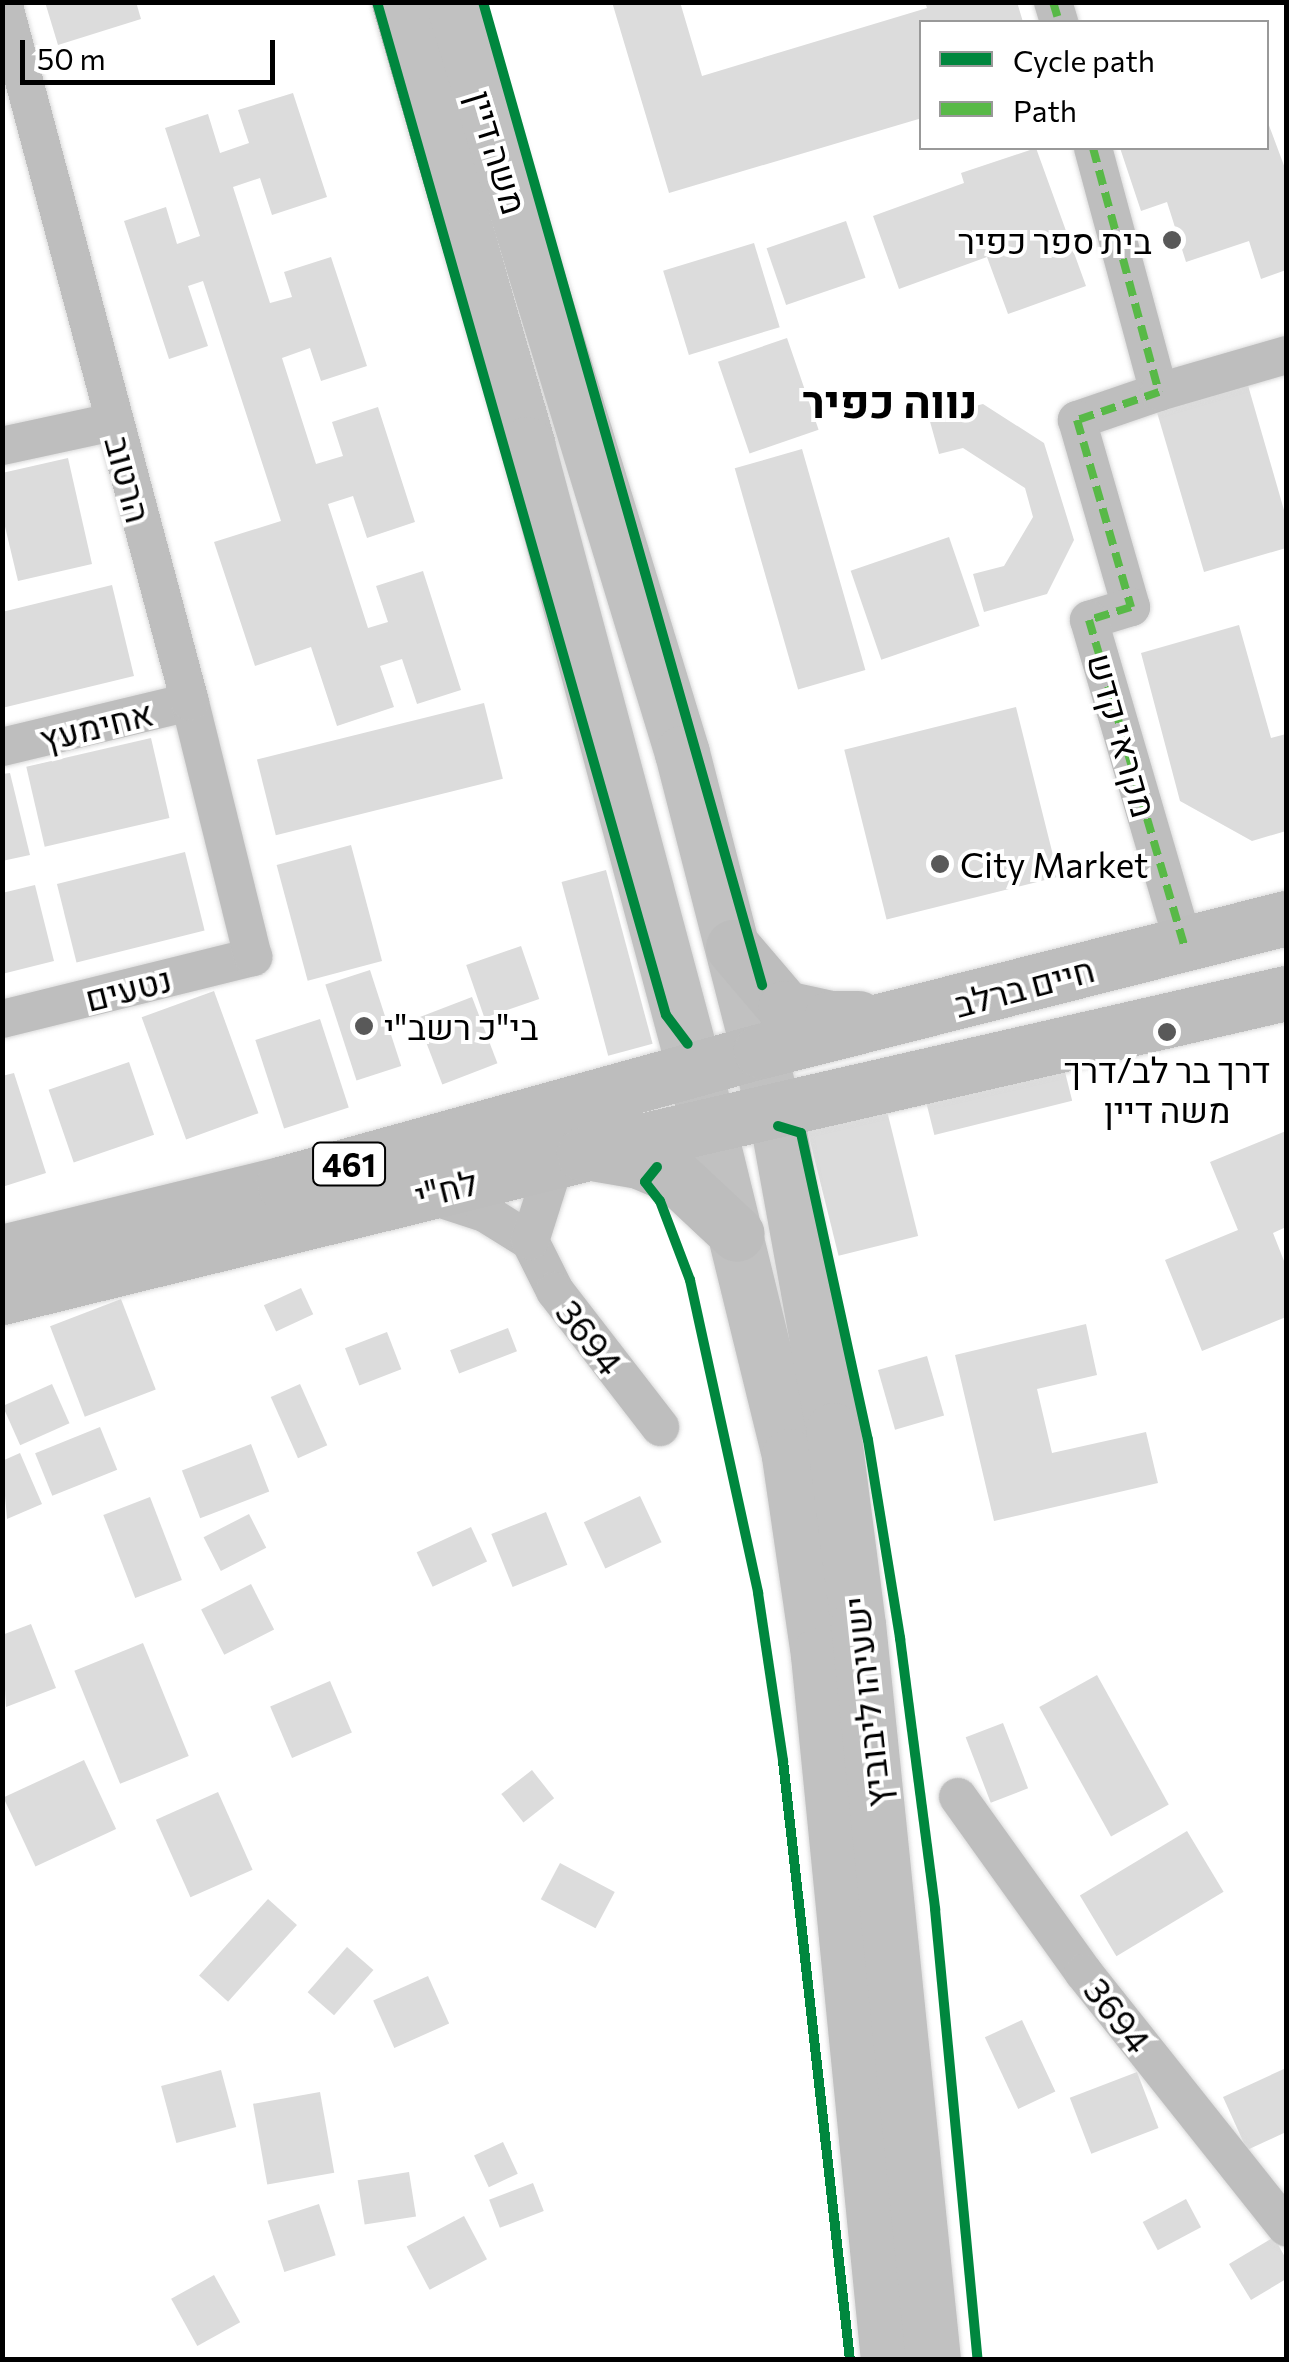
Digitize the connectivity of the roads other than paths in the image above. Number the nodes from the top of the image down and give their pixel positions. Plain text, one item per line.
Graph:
1 (4, 2) edge
2 (399, 2) edge
3 (453, 2) edge
4 (1094, 150) edge
5 (1286, 354) edge
6 (1159, 392) junction
7 (113, 422) junction
8 (2, 446) edge
9 (190, 702) junction
10 (2, 748) edge
11 (1286, 918) edge
12 (1184, 944) junction
13 (733, 947) junction
14 (253, 957) joint
15 (1286, 993) edge
16 (906, 1017) junction
17 (2, 1019) edge
18 (761, 1051) junction
19 (694, 1068) junction
20 (774, 1110) junction
21 (708, 1125) junction
22 (569, 1158) junction
23 (426, 1194) junction
24 (737, 1234) junction
25 (530, 1241) junction
26 (2, 1252) edge
27 (2, 1297) edge
28 (660, 1427) dead end
29 (958, 1797) dead end
30 (1286, 2226) edge
31 (888, 2360) edge
32 (934, 2360) edge

1 - 7 street, הרטוב
2 - 19 street, משה דיין
3 - 13 street, משה דיין
4 - 6 street
5 - 6 street
6 - 12 street, מקראי קדש
7 - 8 street
7 - 9 street, הרטוב
9 - 10 street, אחימעץ
9 - 14 street, הרטוב
11 - 12 main road, חיים ברלב / 461
12 - 16 main road, חיים ברלב / 461
13 - 16 main road
13 - 18 street, משה דיין
14 - 17 street, נטעים
15 - 20 main road, חיים ברלב / 461
16 - 18 main road, חיים ברלב / 461
18 - 19 main road, לח"י / 461
18 - 20 street, ישעיהו ליבוביץ
19 - 21 street, משה דיין
19 - 26 main road, לח"י / 461
20 - 21 main road, לח"י / 461
20 - 32 street, ישעיהו ליבוביץ
21 - 22 main road, לח"י / 461
21 - 24 street, ישעיהו ליבוביץ
22 - 23 main road, לח"י / 461
22 - 24 main road
22 - 25 street
23 - 25 street
23 - 27 main road, לח"י / 461
24 - 31 street, ישעיהו ליבוביץ
25 - 28 street, 3694
29 - 30 street, 3694

